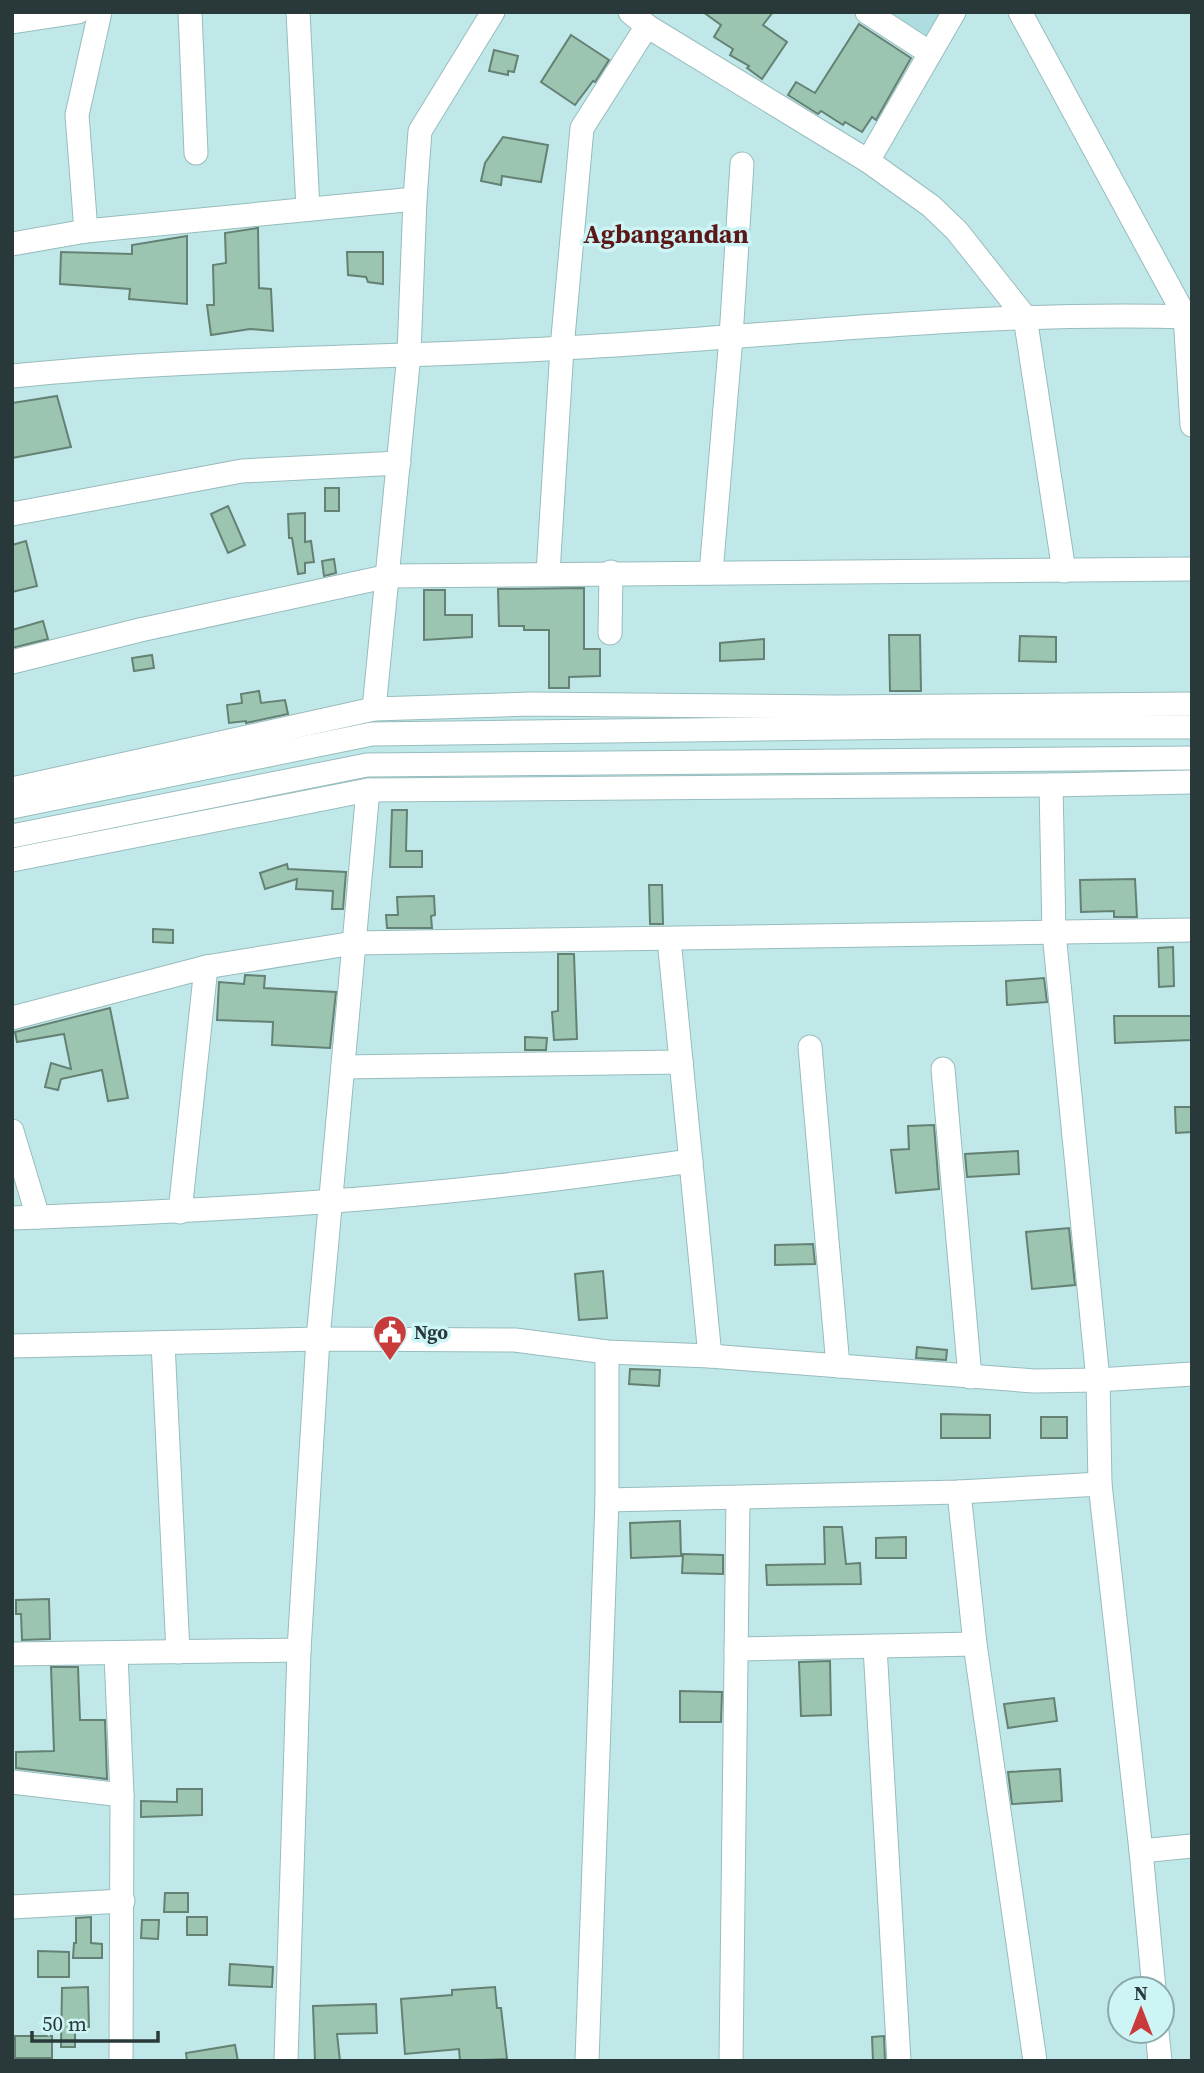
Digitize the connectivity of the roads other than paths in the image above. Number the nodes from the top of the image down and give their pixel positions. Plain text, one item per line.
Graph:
1 (78, 12) edge
2 (100, 12) edge
3 (190, 12) edge
4 (298, 12) edge
5 (493, 12) edge
6 (867, 12) edge
7 (954, 12) edge
8 (1020, 12) edge
9 (638, 19) edge
10 (12, 22) edge
11 (930, 53) junction
12 (196, 153) dead end
13 (868, 161) junction
14 (742, 164) dead end
15 (415, 200) junction
16 (308, 209) junction
17 (86, 231) junction
18 (12, 244) edge
19 (1188, 316) edge
20 (1025, 317) junction
21 (731, 337) junction
22 (562, 348) junction
23 (409, 354) junction
24 (12, 376) edge
25 (1192, 425) edge
26 (399, 463) junction
27 (12, 514) edge
28 (1192, 569) edge
29 (1064, 570) junction
30 (611, 572) junction
31 (548, 573) junction
32 (711, 573) junction
33 (389, 576) junction
34 (610, 633) dead end
35 (12, 662) edge
36 (530, 704) junction
37 (1192, 704) edge
38 (374, 709) junction
39 (1192, 727) edge
40 (530, 731) junction
41 (1192, 758) edge
42 (1192, 782) edge
43 (1051, 785) junction
44 (12, 789) edge
45 (368, 790) junction
46 (12, 807) edge
47 (12, 836) edge
48 (12, 860) edge
49 (1192, 930) edge
50 (1054, 933) junction
51 (669, 939) junction
52 (355, 943) junction
53 (206, 967) junction
54 (12, 1018) edge
55 (810, 1047) dead end
56 (681, 1062) junction
57 (343, 1067) junction
58 (943, 1069) dead end
59 (12, 1131) edge
60 (691, 1161) junction
61 (331, 1200) junction
62 (180, 1212) junction
63 (38, 1217) junction
64 (12, 1218) edge
65 (318, 1339) junction
66 (163, 1343) junction
67 (12, 1346) edge
68 (607, 1352) junction
69 (709, 1356) junction
70 (838, 1366) junction
71 (1192, 1374) edge
72 (970, 1377) junction
73 (1098, 1380) junction
74 (1100, 1484) junction
75 (959, 1492) junction
76 (738, 1498) junction
77 (607, 1500) junction
78 (975, 1644) junction
79 (875, 1647) junction
80 (736, 1649) junction
81 (299, 1650) junction
82 (178, 1653) junction
83 (12, 1654) edge
84 (116, 1654) junction
85 (12, 1782) edge
86 (122, 1795) junction
87 (1192, 1846) edge
88 (1141, 1851) junction
89 (123, 1901) junction
90 (12, 1907) edge
91 (1153, 1975) edge
92 (121, 2061) edge
93 (286, 2061) edge
94 (587, 2061) edge
95 (731, 2061) edge
96 (900, 2061) edge
97 (1035, 2061) edge

1 - 10 street
2 - 17 street
3 - 12 street
4 - 16 street
5 - 15 street
6 - 11 street
7 - 11 street
8 - 19 street
9 - 13 street
9 - 22 street
11 - 13 street
13 - 20 street
14 - 21 street
15 - 16 street
15 - 23 street
16 - 17 street
17 - 18 street
19 - 20 street
19 - 25 street
20 - 21 street
20 - 29 street
21 - 22 street
21 - 32 street
22 - 23 street
22 - 31 street
23 - 24 street
23 - 26 street
26 - 27 street
26 - 33 street
28 - 29 street
29 - 32 street
30 - 31 street
30 - 32 street
30 - 34 street
31 - 33 street
33 - 35 street
33 - 38 street
36 - 37 street
36 - 38 street
36 - 40 street
38 - 44 street
39 - 40 street
40 - 46 street
41 - 47 street
42 - 43 street
43 - 45 street
43 - 50 street
45 - 48 street
45 - 52 street
49 - 50 street
50 - 51 street
50 - 73 street
51 - 52 street
51 - 56 street
52 - 53 street
52 - 57 street
53 - 54 street
53 - 62 street
55 - 70 street
56 - 57 street
56 - 60 street
57 - 61 street
58 - 72 street
59 - 63 street
60 - 61 street
60 - 69 street
61 - 62 street
61 - 65 street
62 - 63 street
63 - 64 street
65 - 66 street
65 - 68 street
65 - 81 street
66 - 67 street
66 - 82 street
68 - 69 street
68 - 77 street
69 - 70 street
70 - 72 street
71 - 73 street
72 - 73 street
73 - 74 street
74 - 75 street
74 - 88 street
75 - 76 street
75 - 78 street
76 - 77 street
76 - 80 street
77 - 94 street
78 - 79 street
78 - 97 street
79 - 80 street
79 - 96 street
80 - 95 street
81 - 82 street
81 - 93 street
82 - 84 street
83 - 84 street
84 - 86 street
85 - 86 street
86 - 89 street
87 - 88 street
88 - 91 street
89 - 90 street
89 - 92 street

